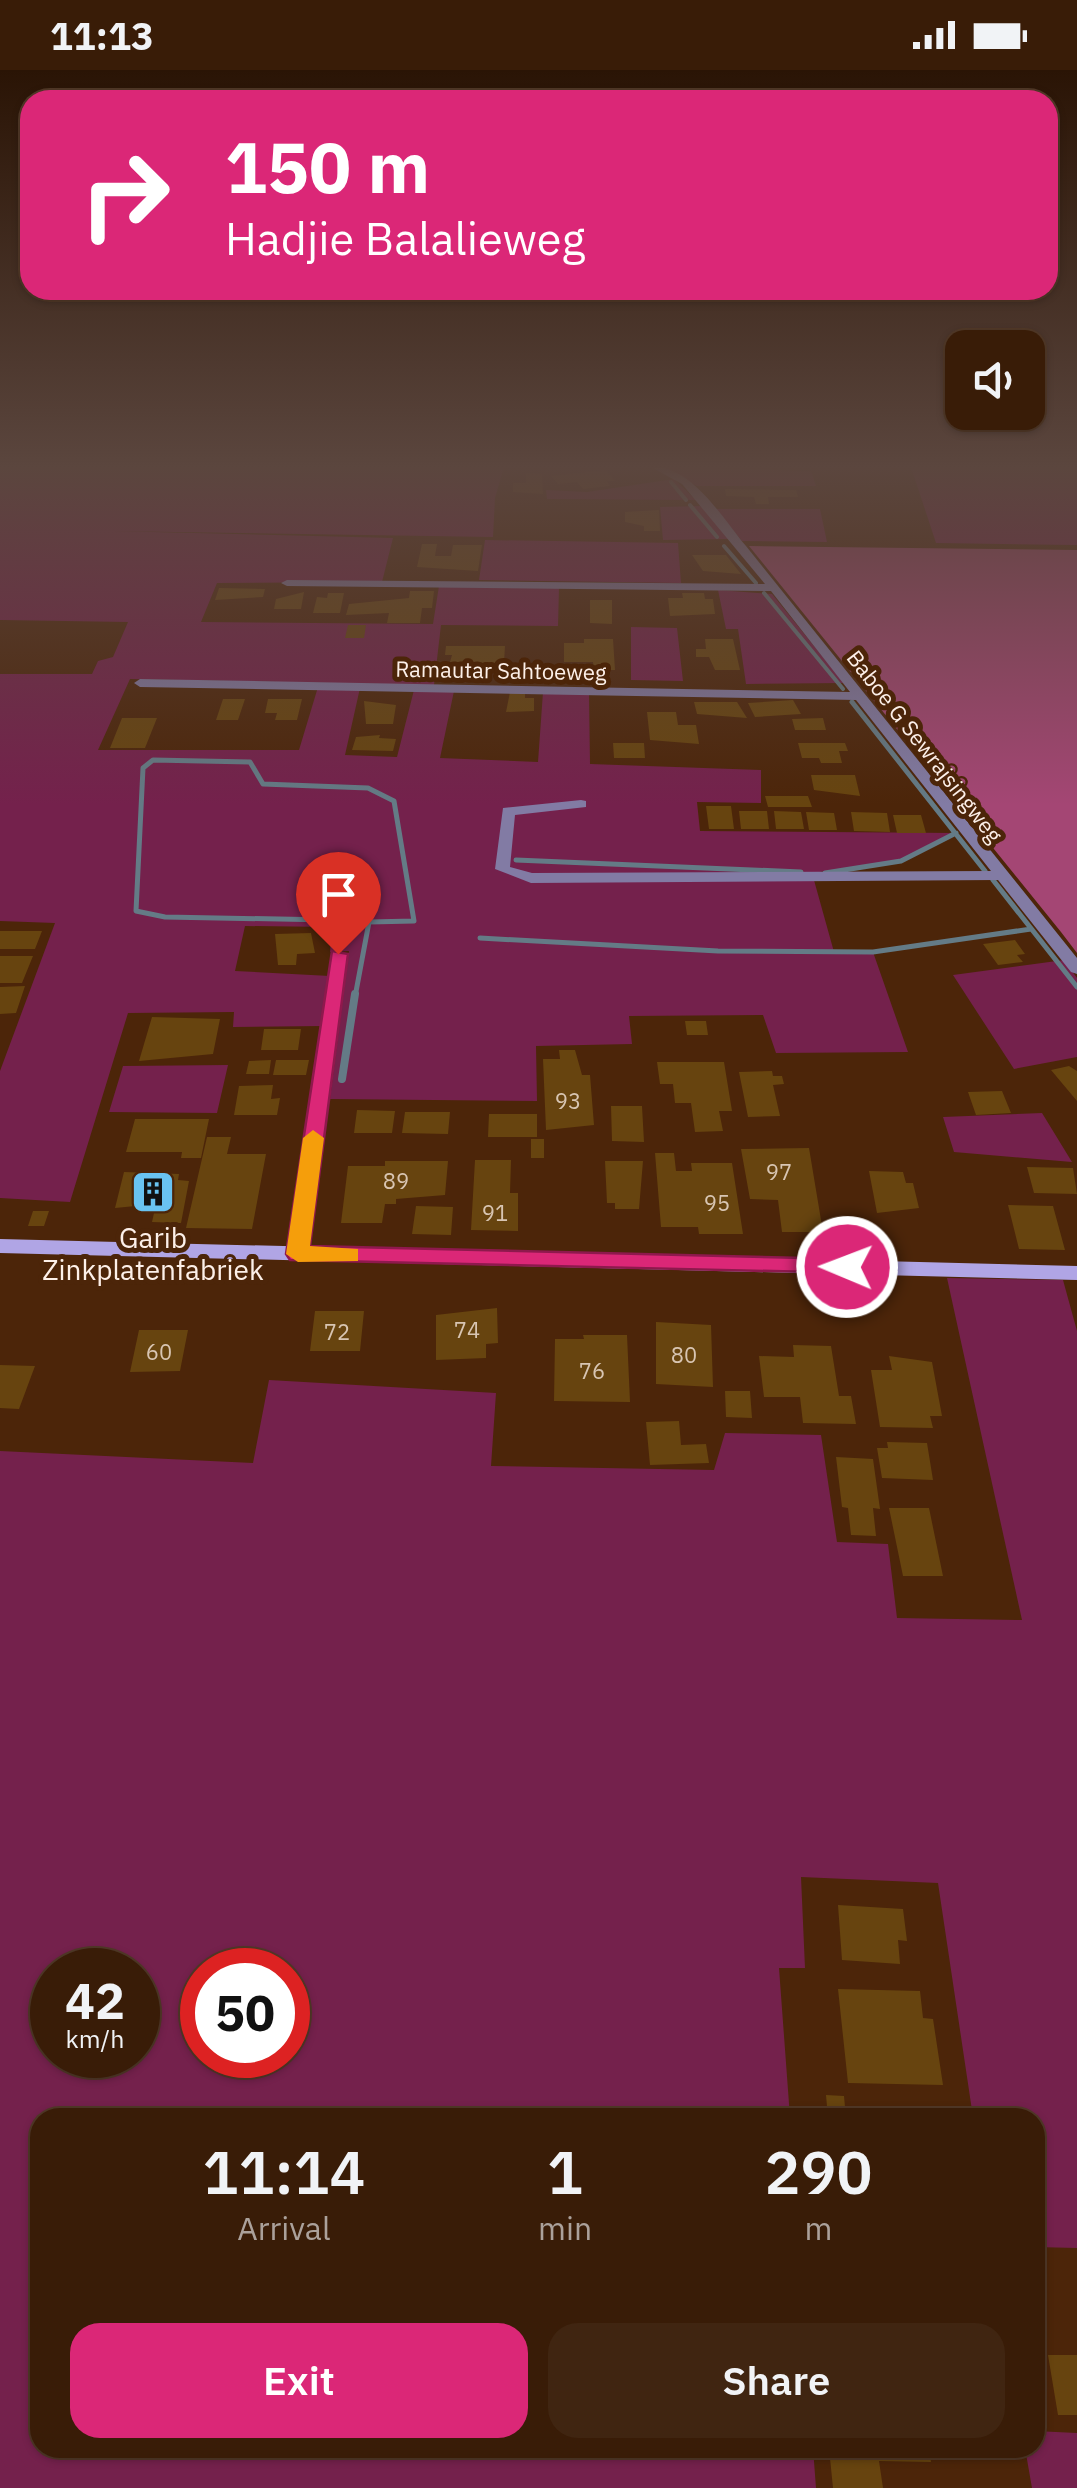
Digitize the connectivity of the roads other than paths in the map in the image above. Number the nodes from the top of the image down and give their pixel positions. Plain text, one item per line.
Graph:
1 (767, 580) edge
2 (288, 582) dead end
3 (774, 588) junction
4 (140, 683) dead end
5 (860, 696) junction
6 (581, 804) dead end
7 (1001, 875) junction
8 (338, 954) dead end
9 (1077, 969) edge
10 (0, 1246) edge
11 (298, 1254) junction
12 (1077, 1273) edge

1 - 3 street, Baboe G Sewrajsingweg
2 - 3 street
3 - 5 street, Baboe G Sewrajsingweg
4 - 5 street, Ramautar Sahtoeweg
5 - 7 street, Baboe G Sewrajsingweg
6 - 7 street
7 - 9 street, Baboe G Sewrajsingweg
8 - 11 street
10 - 11 main road
11 - 12 main road

